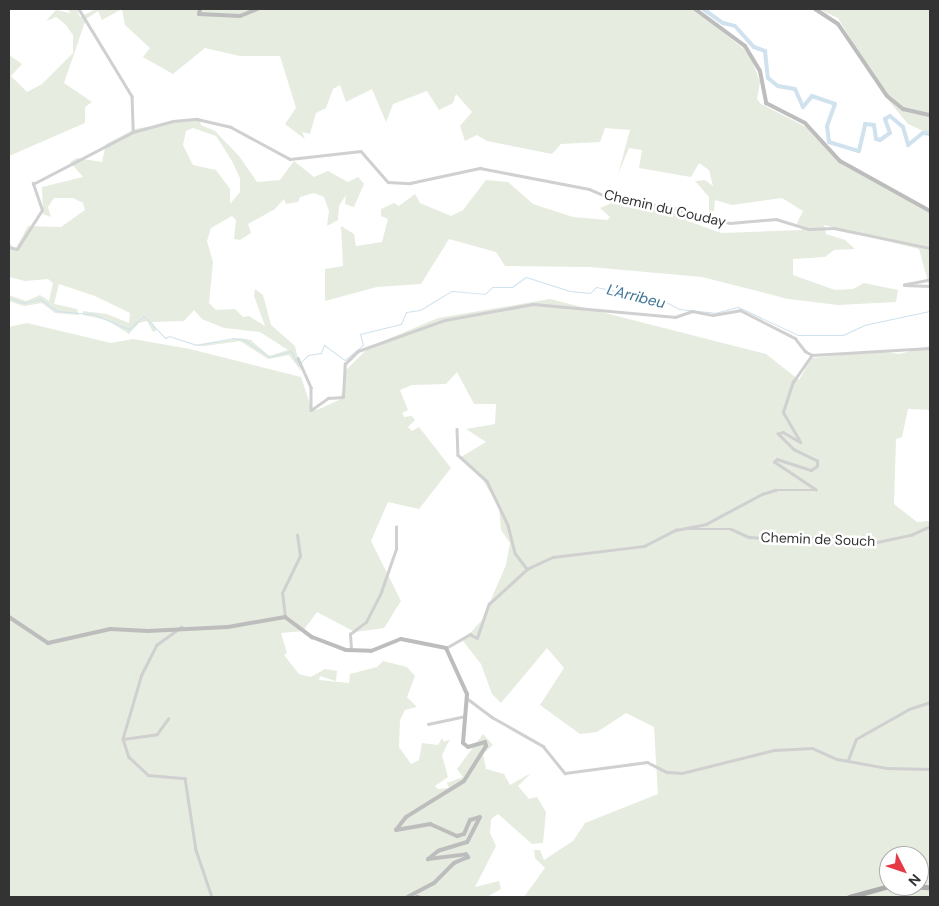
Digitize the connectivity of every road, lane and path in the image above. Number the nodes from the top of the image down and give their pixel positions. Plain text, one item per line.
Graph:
1 (79, 9) edge
2 (200, 9) edge
3 (257, 9) edge
4 (695, 9) edge
5 (815, 9) edge
6 (930, 115) edge
7 (133, 132) junction
8 (930, 211) edge
9 (9, 247) edge
10 (930, 248) edge
11 (930, 280) edge
12 (930, 286) edge
13 (930, 348) edge
14 (812, 355) junction
15 (298, 358) dead end
16 (457, 429) dead end
17 (930, 526) edge
18 (396, 527) dead end
19 (684, 529) junction
20 (297, 535) dead end
21 (528, 569) junction
22 (285, 616) junction
23 (9, 617) edge
24 (182, 627) junction
25 (446, 648) junction
26 (351, 651) junction
27 (468, 698) junction
28 (930, 702) edge
29 (465, 716) junction
30 (168, 719) dead end
31 (428, 724) dead end
32 (123, 739) junction
33 (848, 760) junction
34 (930, 769) edge
35 (879, 888) edge
36 (212, 897) edge
37 (408, 897) edge
38 (849, 897) edge

1 - 7 street
2 - 3 street
4 - 8 street
5 - 6 street
7 - 9 street
7 - 10 street, Chemin du Couday
11 - 12 street
13 - 14 street
14 - 15 street
14 - 19 street
16 - 21 street
17 - 19 street, Chemin de Souch
18 - 26 street
19 - 21 street, Chemin de Souch
20 - 22 street
21 - 25 street, Chemin de Souch
22 - 24 street
22 - 26 street
23 - 24 street
24 - 32 street
25 - 26 street
25 - 27 street
27 - 29 street
27 - 33 street
28 - 33 street
29 - 31 street
29 - 37 street
30 - 32 street
32 - 36 street
33 - 34 street
35 - 38 main road

